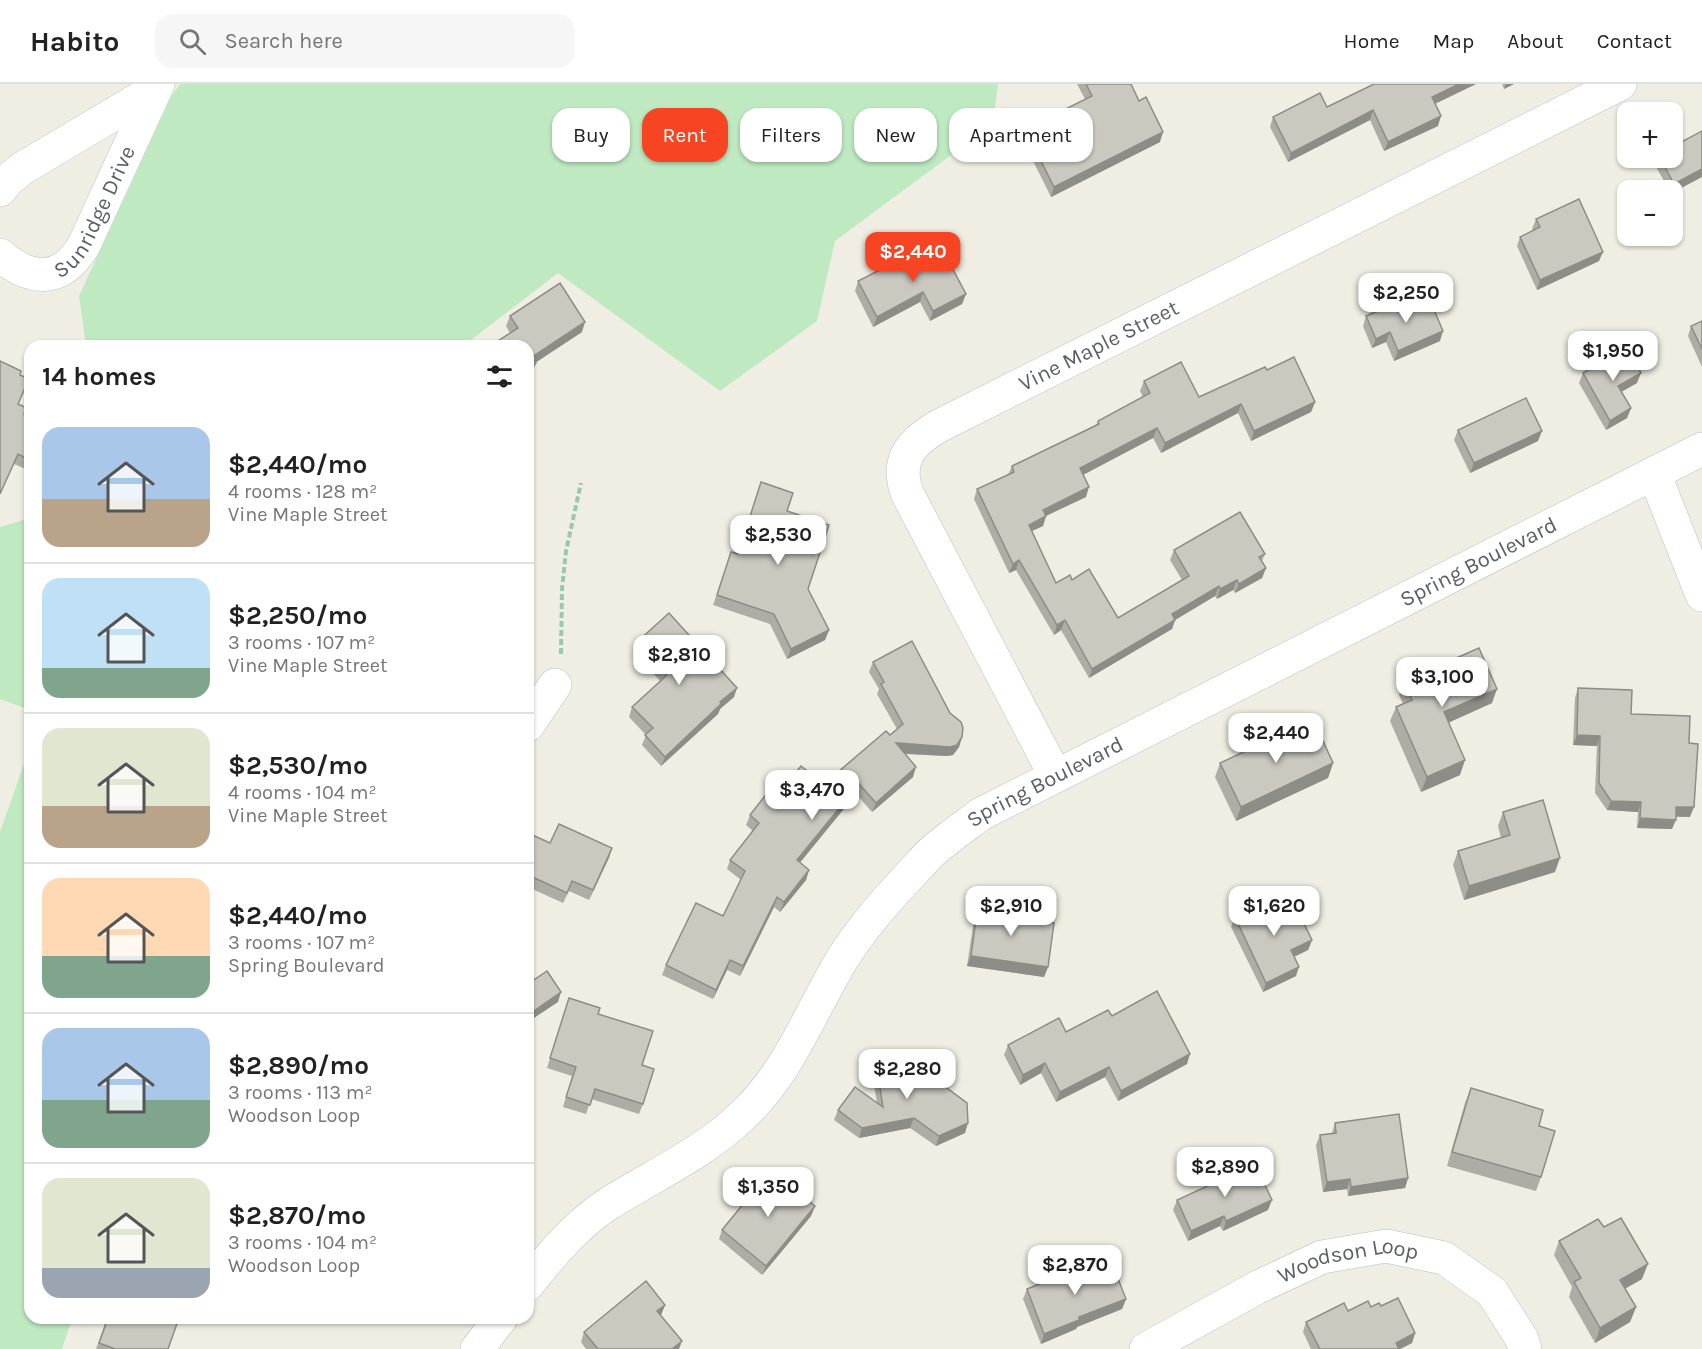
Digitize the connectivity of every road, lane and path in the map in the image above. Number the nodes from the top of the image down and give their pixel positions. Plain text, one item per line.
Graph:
1 (1620, 84) edge
2 (156, 87) edge
3 (0, 190) edge
4 (0, 255) edge
5 (1702, 449) edge
6 (1654, 473) junction
7 (581, 483) dead end
8 (1702, 596) edge
9 (555, 685) joint
10 (534, 716) edge
11 (1055, 775) junction
12 (534, 1262) edge
13 (496, 1324) edge
14 (477, 1349) edge
15 (1146, 1349) edge
16 (1525, 1349) edge

1 - 11 street, Vine Maple Street
2 - 3 street, Sunridge Drive
2 - 4 street, Sunridge Drive
5 - 6 street, Spring Boulevard
6 - 8 street
6 - 11 street, Spring Boulevard
7 - 9 path
9 - 10 street
11 - 12 street, Spring Boulevard
13 - 14 street
15 - 16 street, Woodson Loop

